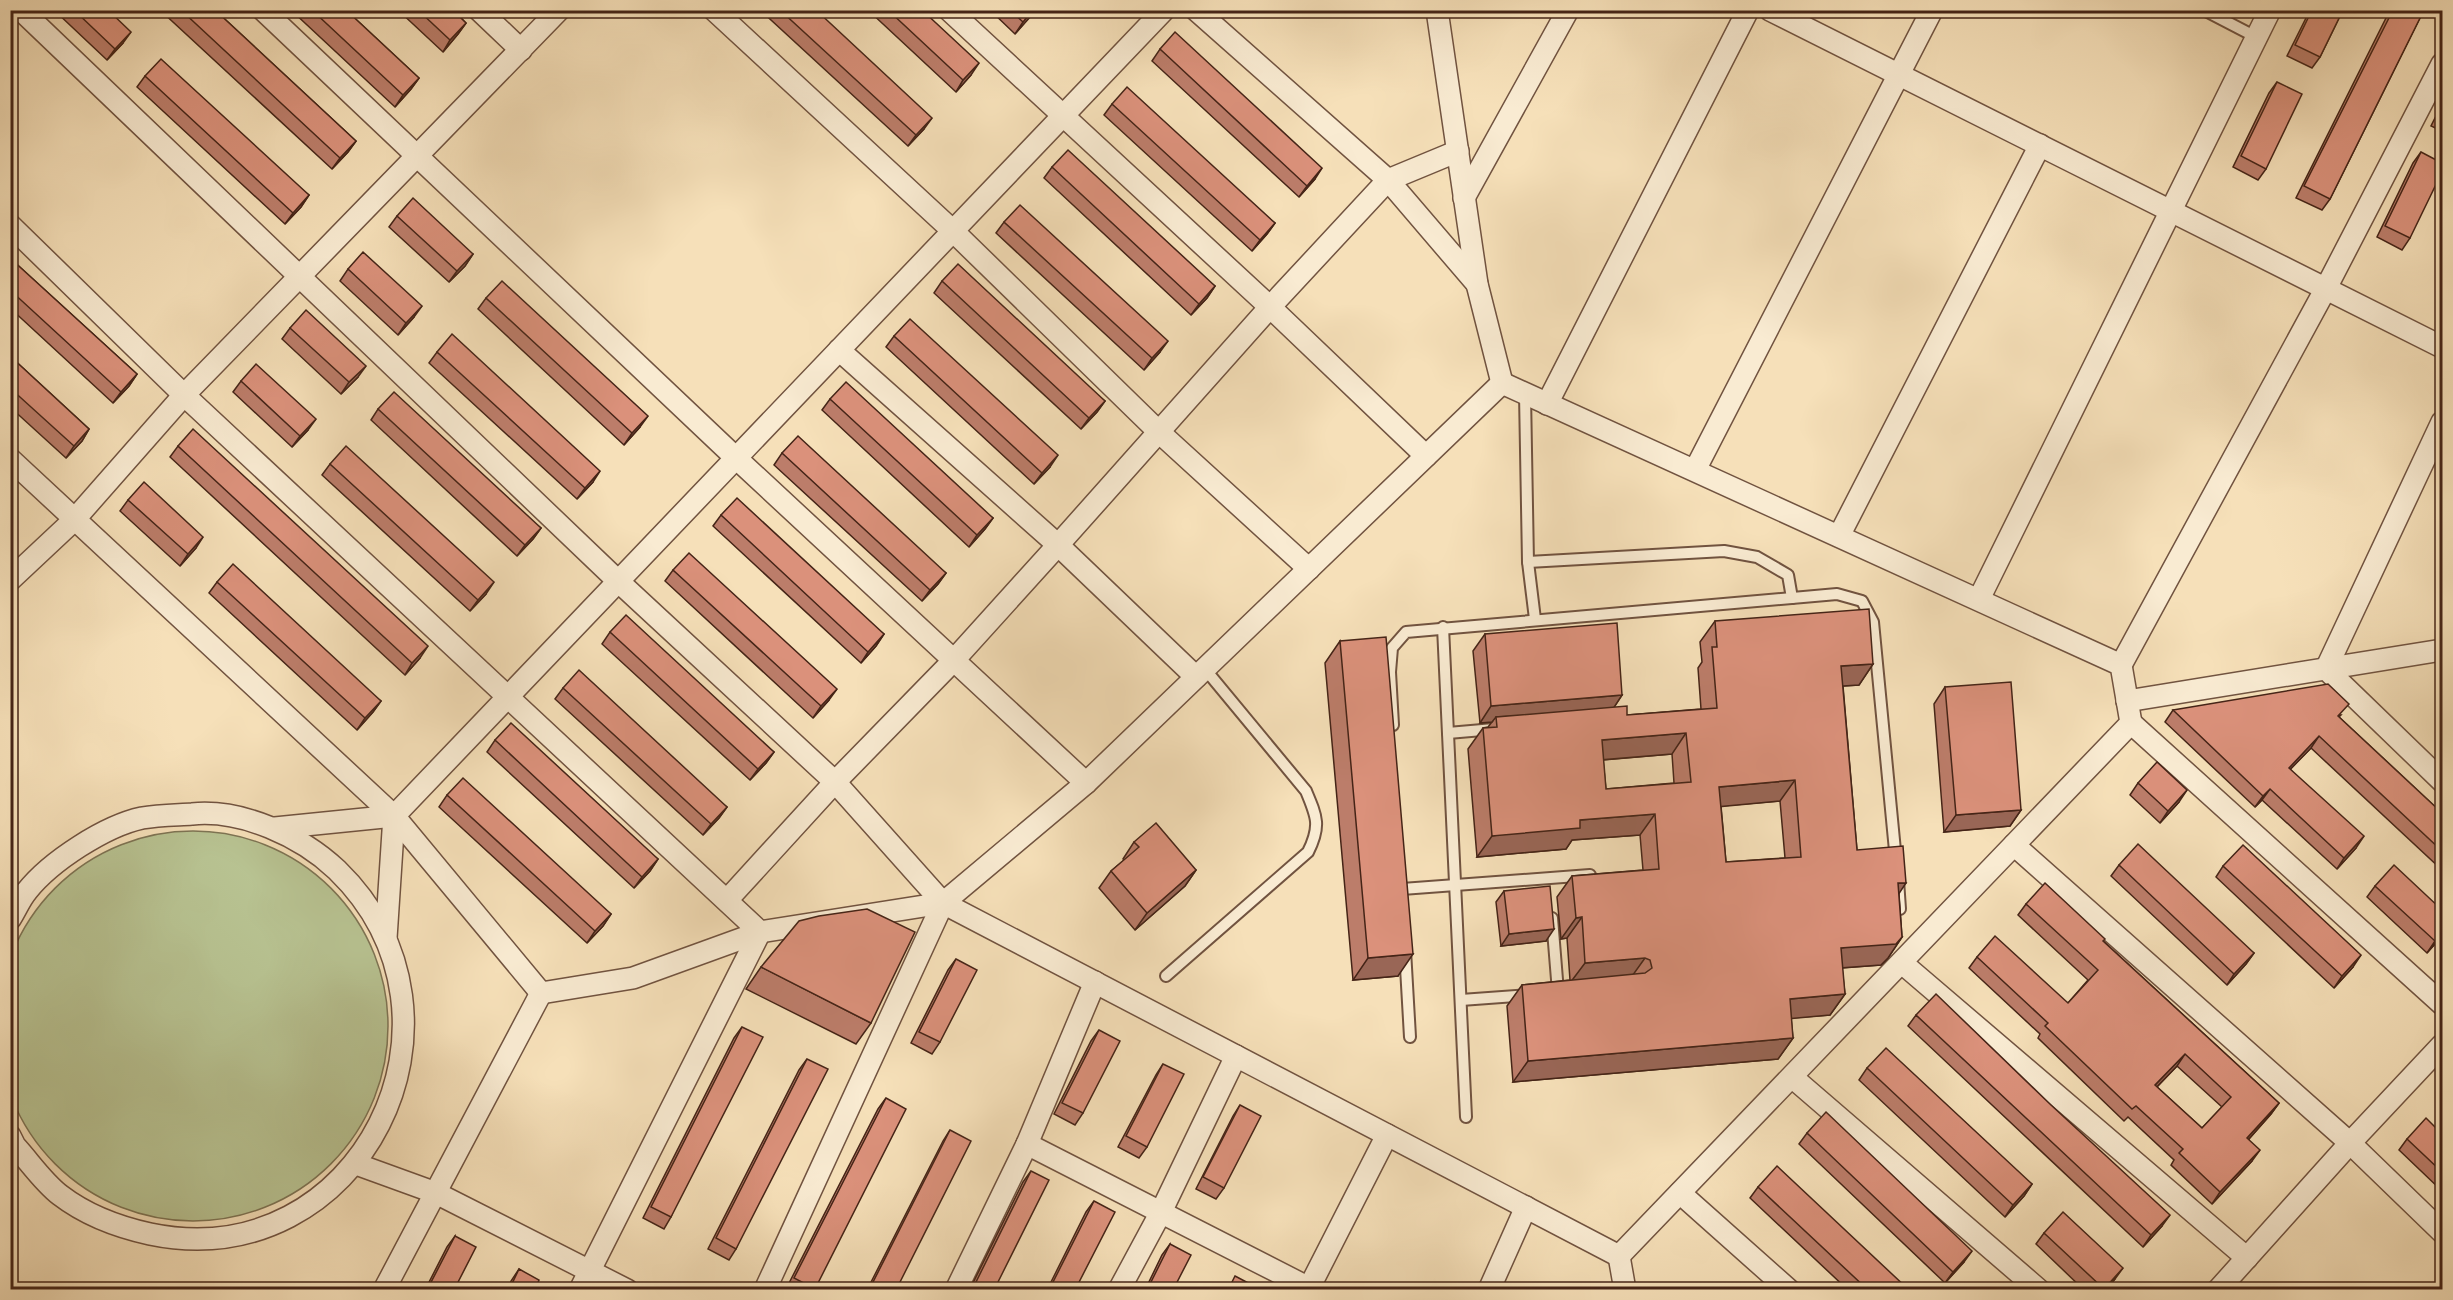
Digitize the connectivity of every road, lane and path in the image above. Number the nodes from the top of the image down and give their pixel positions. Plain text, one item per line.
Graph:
1 (21, 10) edge
2 (263, 10) edge
3 (479, 10) edge
4 (559, 10) edge
5 (714, 10) edge
6 (949, 10) edge
7 (1164, 10) edge
8 (1196, 10) edge
9 (1437, 10) edge
10 (1568, 10) edge
11 (1748, 10) edge
12 (1770, 10) edge
13 (1932, 10) edge
14 (2204, 10) edge
15 (2270, 10) edge
16 (2256, 37) junction
17 (521, 50) junction
18 (2442, 64) edge
19 (1898, 75) junction
20 (1064, 114) junction
21 (2040, 145) junction
22 (1458, 151) junction
23 (417, 157) junction
24 (1388, 180) junction
25 (1464, 198) junction
26 (2172, 211) junction
27 (10, 225) edge
28 (953, 231) junction
29 (300, 276) junction
30 (1477, 284) junction
31 (2325, 290) junction
32 (1270, 307) junction
33 (2442, 347) edge
34 (839, 350) junction
35 (1502, 383) junction
36 (184, 394) junction
37 (1525, 394) junction
38 (1547, 404) junction
39 (2442, 422) edge
40 (1160, 433) junction
41 (1426, 456) junction
42 (736, 458) junction
43 (10, 459) edge
44 (1695, 471) junction
45 (74, 520) junction
46 (1839, 536) junction
47 (1058, 545) junction
48 (1528, 562) junction
49 (1309, 569) junction
50 (10, 580) edge
51 (619, 582) junction
52 (1792, 598) junction
53 (1979, 599) junction
54 (1534, 620) junction
55 (1443, 627) junction
56 (2442, 650) edge
57 (954, 660) junction
58 (2121, 665) junction
59 (2326, 669) junction
60 (1201, 673) junction
61 (507, 698) junction
62 (2127, 701) junction
63 (2131, 723) junction
64 (1507, 728) edge
65 (1448, 733) junction
66 (1394, 741) edge
67 (2442, 781) edge
68 (835, 782) junction
69 (1086, 783) junction
70 (394, 816) junction
71 (275, 828) junction
72 (2014, 845) junction
73 (1600, 874) edge
74 (1456, 885) junction
75 (1402, 889) edge
76 (1549, 889) junction
77 (729, 899) junction
78 (943, 903) junction
79 (1900, 909) edge
80 (10, 919) edge
81 (760, 932) junction
82 (1404, 935) edge
83 (387, 938) junction
84 (1902, 963) junction
85 (1166, 976) dead end
86 (1095, 982) junction
87 (541, 993) junction
88 (1461, 1000) junction
89 (2442, 1004) edge
90 (1410, 1037) dead end
91 (2442, 1045) edge
92 (1236, 1056) junction
93 (1792, 1077) junction
94 (1466, 1117) dead end
95 (1387, 1135) junction
96 (10, 1136) edge
97 (2350, 1143) junction
98 (1028, 1144) junction
99 (356, 1164) junction
100 (436, 1193) junction
101 (1680, 1193) junction
102 (1526, 1208) junction
103 (1161, 1212) junction
104 (2442, 1232) edge
105 (1619, 1256) junction
106 (2247, 1258) junction
107 (584, 1280) edge
108 (1310, 1289) edge
109 (384, 1290) edge
110 (627, 1290) edge
111 (765, 1290) edge
112 (956, 1290) edge
113 (1119, 1290) edge
114 (1489, 1290) edge
115 (1625, 1290) edge
116 (1789, 1290) edge
117 (2039, 1290) edge
118 (2218, 1290) edge

1 - 29 street
2 - 23 street
3 - 17 street
4 - 17 street
5 - 28 street
6 - 20 street
7 - 20 street
8 - 24 street
9 - 22 street
10 - 25 street
11 - 38 street
12 - 19 street
13 - 19 street
14 - 16 lane
15 - 16 street
16 - 26 street
17 - 23 street
18 - 31 street
19 - 21 street
19 - 44 street
20 - 28 street
20 - 32 street
21 - 26 street
21 - 46 street
22 - 24 street
22 - 25 street
23 - 29 street
23 - 42 street
24 - 30 street
24 - 32 street
25 - 30 street
26 - 31 street
26 - 53 street
27 - 36 street
28 - 34 street
28 - 40 street
29 - 36 street
29 - 51 street
30 - 35 street
31 - 33 street
31 - 58 street
32 - 40 street
32 - 41 street
34 - 42 street
34 - 47 street
35 - 37 street
35 - 41 street
36 - 45 street
36 - 61 street
37 - 38 street
37 - 48 lane
38 - 44 street
39 - 59 street
40 - 47 street
40 - 49 street
41 - 49 street
42 - 51 street
42 - 57 street
43 - 45 street
44 - 46 street
45 - 50 street
45 - 70 street
46 - 53 street
47 - 57 street
47 - 60 street
48 - 52 lane
48 - 54 lane
49 - 60 street
51 - 61 street
51 - 68 street
52 - 54 lane
52 - 79 lane
53 - 58 street
54 - 55 lane
55 - 65 lane
55 - 66 lane
56 - 59 street
57 - 68 street
57 - 69 street
58 - 62 street
59 - 62 street
59 - 67 street
60 - 69 street
60 - 85 lane
61 - 70 street
61 - 77 street
62 - 63 street
63 - 72 street
63 - 89 street
64 - 65 lane
65 - 74 lane
68 - 77 street
68 - 78 street
69 - 78 street
70 - 71 street
70 - 83 street
70 - 87 street
71 - 80 street
71 - 83 street
72 - 84 street
72 - 97 street
73 - 76 lane
74 - 75 lane
74 - 76 lane
74 - 88 lane
76 - 88 lane
77 - 81 street
78 - 81 street
78 - 86 street
78 - 111 street
81 - 87 street
81 - 107 street
82 - 90 lane
83 - 99 street
84 - 93 street
84 - 106 street
86 - 92 street
86 - 98 street
87 - 100 street
88 - 94 lane
91 - 97 street
92 - 95 street
92 - 103 street
93 - 101 street
93 - 117 street
95 - 102 street
95 - 108 street
96 - 99 street
97 - 104 street
97 - 106 street
98 - 103 street
98 - 112 street
99 - 100 street
100 - 107 street
100 - 109 street
101 - 105 street
101 - 116 street
102 - 105 street
102 - 114 street
103 - 108 street
103 - 113 street
105 - 115 street
106 - 118 street
107 - 110 street

